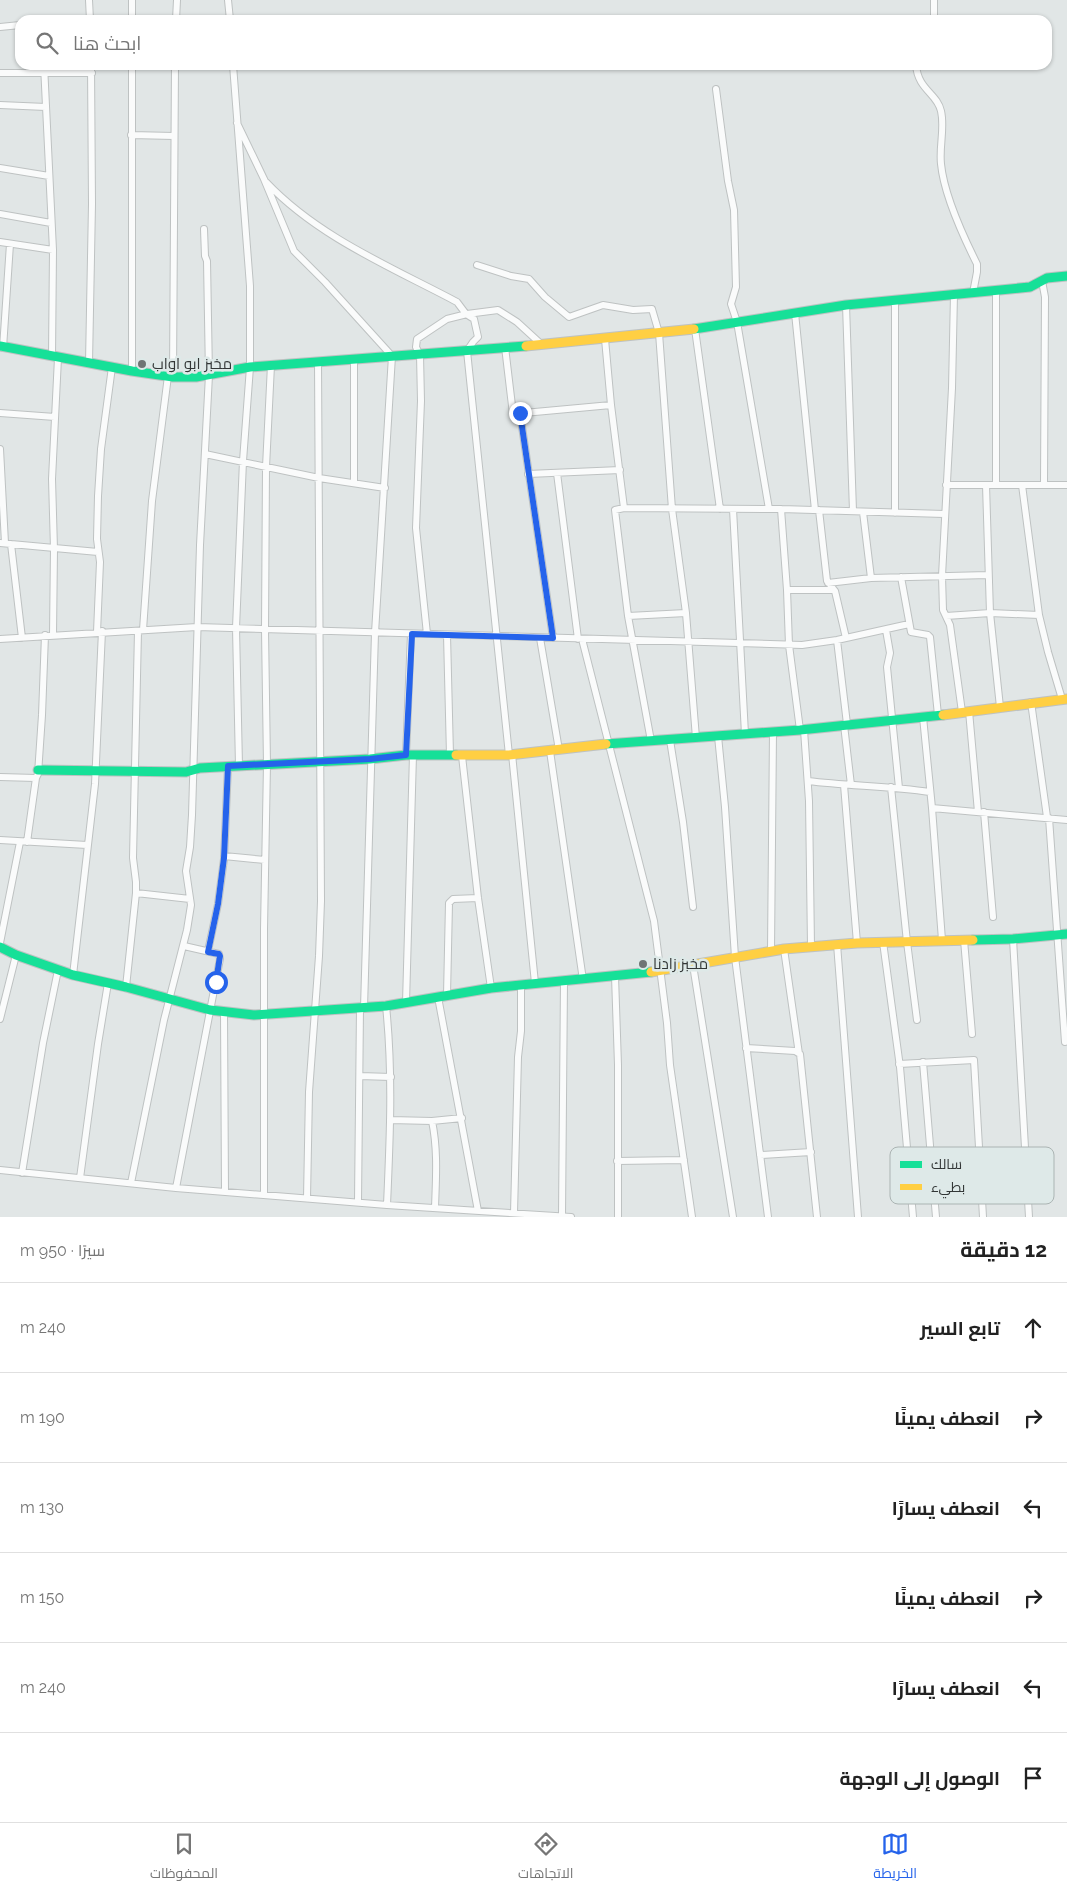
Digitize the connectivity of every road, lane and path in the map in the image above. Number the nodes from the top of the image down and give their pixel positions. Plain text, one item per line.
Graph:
1 (90, 0) edge
2 (132, 0) edge
3 (177, 0) edge
4 (228, 0) edge
5 (934, 0) edge
6 (90, 15) edge
7 (132, 15) edge
8 (176, 15) edge
9 (230, 15) edge
10 (934, 15) edge
11 (15, 25) edge
12 (0, 26) edge
13 (92, 70) edge
14 (132, 70) edge
15 (175, 70) edge
16 (233, 70) edge
17 (917, 70) edge
18 (0, 73) edge
19 (44, 73) junction
20 (92, 73) junction
21 (716, 89) dead end
22 (0, 105) edge
23 (46, 107) junction
24 (237, 123) junction
25 (131, 135) junction
26 (174, 136) junction
27 (0, 168) edge
28 (49, 176) junction
29 (264, 179) junction
30 (0, 214) edge
31 (52, 223) junction
32 (204, 229) dead end
33 (0, 242) edge
34 (10, 244) junction
35 (52, 250) junction
36 (477, 265) dead end
37 (1067, 276) edge
38 (1042, 281) junction
39 (996, 291) junction
40 (973, 293) junction
41 (954, 294) junction
42 (895, 300) junction
43 (846, 305) junction
44 (795, 313) junction
45 (466, 314) junction
46 (737, 322) junction
47 (695, 329) junction
48 (659, 333) junction
49 (605, 339) junction
50 (541, 344) junction
51 (2, 347) edge
52 (505, 347) junction
53 (468, 351) junction
54 (420, 355) junction
55 (392, 356) junction
56 (55, 357) junction
57 (354, 358) junction
58 (318, 361) junction
59 (89, 363) junction
60 (271, 365) junction
61 (250, 366) junction
62 (112, 367) junction
63 (132, 371) junction
64 (210, 375) junction
65 (170, 376) junction
66 (611, 405) junction
67 (0, 413) edge
68 (520, 413) junction
69 (56, 417) junction
70 (0, 449) edge
71 (205, 454) junction
72 (244, 461) junction
73 (266, 467) junction
74 (620, 470) junction
75 (557, 473) junction
76 (528, 474) junction
77 (319, 478) junction
78 (354, 483) junction
79 (1044, 484) junction
80 (946, 485) junction
81 (986, 485) junction
82 (996, 485) junction
83 (1022, 485) junction
84 (1067, 486) edge
85 (385, 488) junction
86 (624, 508) junction
87 (672, 509) junction
88 (720, 509) junction
89 (733, 509) junction
90 (770, 509) junction
91 (781, 509) junction
92 (817, 510) junction
93 (852, 511) junction
94 (863, 512) junction
95 (895, 513) junction
96 (944, 514) junction
97 (5, 543) edge
98 (54, 549) junction
99 (98, 552) junction
100 (988, 575) junction
101 (942, 576) junction
102 (901, 577) junction
103 (871, 578) junction
104 (828, 583) junction
105 (787, 590) junction
106 (834, 590) junction
107 (686, 613) junction
108 (990, 613) junction
109 (1039, 614) junction
110 (628, 616) junction
111 (946, 616) junction
112 (909, 624) junction
113 (197, 627) junction
114 (236, 628) junction
115 (141, 630) junction
116 (266, 630) junction
117 (886, 630) junction
118 (320, 631) junction
119 (100, 632) junction
120 (375, 632) junction
121 (412, 634) junction
122 (426, 634) junction
123 (45, 635) junction
124 (53, 635) junction
125 (447, 635) junction
126 (496, 636) junction
127 (22, 638) junction
128 (540, 638) junction
129 (553, 638) junction
130 (846, 638) junction
131 (0, 639) edge
132 (580, 639) junction
133 (633, 640) junction
134 (838, 640) junction
135 (689, 641) junction
136 (741, 642) junction
137 (789, 645) junction
138 (1065, 698) edge
139 (1031, 702) junction
140 (1000, 707) junction
141 (965, 712) junction
142 (938, 715) junction
143 (923, 717) junction
144 (892, 721) junction
145 (846, 724) junction
146 (802, 730) junction
147 (772, 732) junction
148 (745, 734) junction
149 (718, 736) junction
150 (696, 738) junction
151 (670, 740) junction
152 (651, 741) junction
153 (609, 744) junction
154 (554, 750) junction
155 (510, 754) junction
156 (410, 755) junction
157 (450, 755) junction
158 (462, 756) junction
159 (370, 759) junction
160 (320, 762) junction
161 (267, 764) junction
162 (228, 766) junction
163 (239, 766) junction
164 (193, 770) junction
165 (95, 771) junction
166 (135, 772) junction
167 (37, 774) junction
168 (0, 777) edge
169 (808, 781) junction
170 (848, 785) junction
171 (891, 787) junction
172 (899, 788) junction
173 (930, 792) junction
174 (932, 808) junction
175 (981, 812) junction
176 (1048, 817) junction
177 (1067, 820) edge
178 (0, 840) edge
179 (23, 842) junction
180 (87, 845) junction
181 (224, 856) junction
182 (265, 860) junction
183 (136, 893) junction
184 (478, 898) junction
185 (190, 900) junction
186 (693, 907) dead end
187 (993, 917) dead end
188 (1063, 934) edge
189 (1013, 939) junction
190 (942, 940) junction
191 (964, 940) junction
192 (883, 942) junction
193 (906, 942) junction
194 (857, 943) junction
195 (838, 944) junction
196 (0, 945) edge
197 (184, 946) junction
198 (811, 946) junction
199 (784, 949) junction
200 (771, 951) junction
201 (208, 952) junction
202 (16, 955) junction
203 (735, 958) junction
204 (693, 965) junction
205 (58, 970) junction
206 (660, 971) junction
207 (74, 975) junction
208 (615, 976) junction
209 (582, 980) junction
210 (564, 981) junction
211 (108, 983) junction
212 (535, 983) junction
213 (521, 985) junction
214 (126, 987) junction
215 (490, 988) junction
216 (443, 996) junction
217 (170, 998) junction
218 (406, 1003) junction
219 (386, 1006) junction
220 (362, 1008) junction
221 (210, 1010) junction
222 (314, 1010) junction
223 (224, 1013) junction
224 (264, 1014) junction
225 (0, 1019) edge
226 (917, 1020) dead end
227 (972, 1034) dead end
228 (1065, 1042) dead end
229 (746, 1048) junction
230 (800, 1054) junction
231 (923, 1062) junction
232 (899, 1064) junction
233 (360, 1076) junction
234 (391, 1077) junction
235 (462, 1118) junction
236 (390, 1120) junction
237 (432, 1121) junction
238 (907, 1147) edge
239 (930, 1147) edge
240 (979, 1147) edge
241 (1026, 1147) edge
242 (811, 1152) junction
243 (760, 1155) junction
244 (684, 1160) junction
245 (617, 1162) junction
246 (0, 1170) edge
247 (22, 1173) junction
248 (80, 1178) junction
249 (131, 1183) junction
250 (176, 1188) junction
251 (224, 1191) junction
252 (264, 1194) junction
253 (306, 1198) junction
254 (358, 1202) junction
255 (912, 1204) edge
256 (935, 1204) edge
257 (982, 1204) edge
258 (1029, 1204) edge
259 (387, 1205) junction
260 (434, 1208) junction
261 (478, 1211) junction
262 (514, 1213) junction
263 (562, 1216) edge
264 (571, 1217) edge
265 (618, 1217) edge
266 (692, 1217) edge
267 (732, 1217) edge
268 (768, 1217) edge
269 (817, 1217) edge
270 (858, 1217) edge
271 (913, 1217) edge
272 (936, 1217) edge
273 (983, 1217) edge
274 (1030, 1217) edge

1 - 6 street
2 - 7 street
3 - 8 street
4 - 9 street
5 - 10 street
11 - 12 street
13 - 20 street
14 - 25 street
15 - 26 street
16 - 24 street
17 - 40 street
18 - 19 street
19 - 20 street
19 - 23 street
20 - 59 street
21 - 46 street
22 - 23 street
23 - 28 street
24 - 29 street
24 - 61 street
25 - 26 street
25 - 63 street
26 - 65 street
27 - 28 street
28 - 31 street
29 - 45 street
29 - 55 street
30 - 31 street
31 - 35 street
32 - 64 street
33 - 34 street
34 - 35 street
34 - 51 street
35 - 56 street
36 - 48 street
37 - 38 street
38 - 39 street
38 - 79 street
39 - 40 street
39 - 82 street
40 - 41 street
41 - 42 street
41 - 80 street
42 - 43 street
42 - 95 street
43 - 44 street
43 - 93 street
44 - 46 street
44 - 92 street
45 - 50 street
45 - 53 street
45 - 54 street
46 - 47 street
46 - 90 street
47 - 48 street
47 - 88 street
48 - 49 street
48 - 87 street
49 - 50 street
49 - 66 street
50 - 52 street
51 - 56 street
52 - 53 street
52 - 68 street
53 - 54 street
53 - 126 street
54 - 55 street
54 - 122 street
55 - 57 street
55 - 85 street
56 - 59 street
56 - 69 street
57 - 58 street
57 - 78 street
58 - 60 street
58 - 77 street
59 - 62 street
60 - 61 street
60 - 73 street
61 - 64 street
61 - 72 street
62 - 63 street
62 - 99 street
63 - 65 street
64 - 65 street
64 - 71 street
65 - 115 street
66 - 68 street
66 - 74 street
67 - 69 street
68 - 76 street
69 - 98 street
70 - 97 street
71 - 72 street
71 - 113 street
72 - 73 street
72 - 114 street
73 - 77 street
73 - 116 street
74 - 75 street
74 - 86 street
75 - 76 street
75 - 132 street
76 - 129 street
77 - 78 street
77 - 118 street
78 - 85 street
79 - 83 street
79 - 84 street
80 - 81 street
80 - 96 street
81 - 82 street
81 - 100 street
82 - 83 street
83 - 109 street
85 - 120 street
86 - 87 street
86 - 110 street
87 - 88 street
87 - 107 street
88 - 89 street
89 - 90 street
89 - 136 street
90 - 91 street
91 - 92 street
91 - 105 street
92 - 93 street
92 - 104 street
93 - 94 street
94 - 95 street
94 - 103 street
95 - 96 street
96 - 101 street
97 - 98 street
97 - 127 street
98 - 99 street
98 - 124 street
99 - 119 street
100 - 101 street
100 - 108 street
101 - 102 street
101 - 111 street
102 - 103 street
102 - 112 street
103 - 104 street
104 - 106 street
105 - 106 street
105 - 137 street
106 - 130 street
107 - 110 street
107 - 135 street
108 - 109 street
108 - 111 street
108 - 140 street
109 - 138 street
110 - 133 street
111 - 141 street
112 - 117 street
112 - 142 street
113 - 114 street
113 - 115 street
113 - 164 street
114 - 116 street
114 - 163 street
115 - 119 street
115 - 166 street
116 - 118 street
116 - 161 street
117 - 130 street
117 - 144 street
118 - 120 street
118 - 160 street
119 - 124 street
119 - 165 street
120 - 121 street
120 - 159 street
121 - 122 street
121 - 156 street
122 - 125 street
123 - 124 street
123 - 127 street
123 - 167 street
125 - 126 street
125 - 157 street
126 - 128 street
126 - 155 street
127 - 131 street
128 - 129 street
128 - 154 street
129 - 132 street
130 - 134 street
132 - 133 street
132 - 153 street
133 - 135 street
133 - 152 street
134 - 137 street
134 - 145 street
135 - 136 street
135 - 150 street
136 - 137 street
136 - 148 street
137 - 146 street
138 - 139 street
139 - 140 street
139 - 176 street
140 - 141 street
141 - 142 street
141 - 175 street
142 - 143 street
143 - 144 street
143 - 173 street
144 - 145 street
144 - 172 street
145 - 146 street
145 - 170 street
146 - 147 street
146 - 169 street
147 - 148 street
147 - 200 street
148 - 149 street
149 - 150 street
149 - 203 street
150 - 151 street
151 - 152 street
151 - 186 street
152 - 153 street
153 - 154 street
153 - 206 street
154 - 155 street
154 - 209 street
155 - 158 street
155 - 212 street
156 - 157 street
156 - 159 street
156 - 218 street
157 - 158 street
158 - 184 street
159 - 160 street
159 - 220 street
160 - 161 street
160 - 222 street
161 - 163 street
161 - 182 street
162 - 163 street
162 - 164 street
162 - 181 street
164 - 166 street
164 - 185 street
165 - 166 street
165 - 167 street
165 - 180 street
166 - 183 street
167 - 168 street
167 - 179 street
169 - 170 street
169 - 198 street
170 - 171 street
170 - 194 street
171 - 172 street
171 - 193 street
172 - 173 street
173 - 174 street
174 - 175 street
174 - 190 street
175 - 176 street
175 - 187 street
176 - 177 street
176 - 188 street
178 - 179 street
179 - 180 street
179 - 196 street
180 - 207 street
181 - 182 street
181 - 201 street
182 - 224 street
183 - 185 street
183 - 214 street
184 - 215 street
184 - 216 street
185 - 197 street
188 - 189 street
188 - 228 street
189 - 191 street
189 - 241 street
190 - 191 street
190 - 193 street
191 - 227 street
192 - 193 street
192 - 194 street
192 - 232 street
193 - 226 street
194 - 195 street
195 - 198 street
195 - 270 street
196 - 202 street
197 - 201 street
197 - 217 street
198 - 199 street
199 - 200 street
199 - 230 street
200 - 203 street
201 - 221 street
202 - 205 street
202 - 225 street
203 - 204 street
203 - 229 street
204 - 206 street
204 - 267 street
205 - 207 street
205 - 247 street
206 - 208 street
206 - 244 street
207 - 211 street
208 - 209 street
208 - 245 street
209 - 210 street
210 - 212 street
210 - 263 street
211 - 214 street
211 - 248 street
212 - 213 street
213 - 215 street
213 - 262 street
214 - 217 street
215 - 216 street
216 - 218 street
216 - 235 street
217 - 221 street
217 - 249 street
218 - 219 street
219 - 220 street
219 - 234 street
220 - 222 street
220 - 233 street
221 - 223 street
221 - 250 street
222 - 224 street
222 - 253 street
223 - 224 street
223 - 251 street
224 - 252 street
229 - 230 street
229 - 243 street
230 - 242 street
231 - 232 street
231 - 239 street
231 - 240 street
232 - 238 street
233 - 234 street
233 - 254 street
234 - 236 street
235 - 237 street
235 - 261 street
236 - 237 street
236 - 259 street
237 - 260 street
242 - 243 street
242 - 269 street
243 - 268 street
244 - 245 street
244 - 266 street
245 - 265 street
246 - 247 street
247 - 248 street
248 - 249 street
249 - 250 street
250 - 251 street
251 - 252 street
252 - 253 street
253 - 254 street
254 - 259 street
255 - 271 street
256 - 272 street
257 - 273 street
258 - 274 street
259 - 260 street
260 - 261 street
261 - 262 street
262 - 263 street
263 - 264 street

